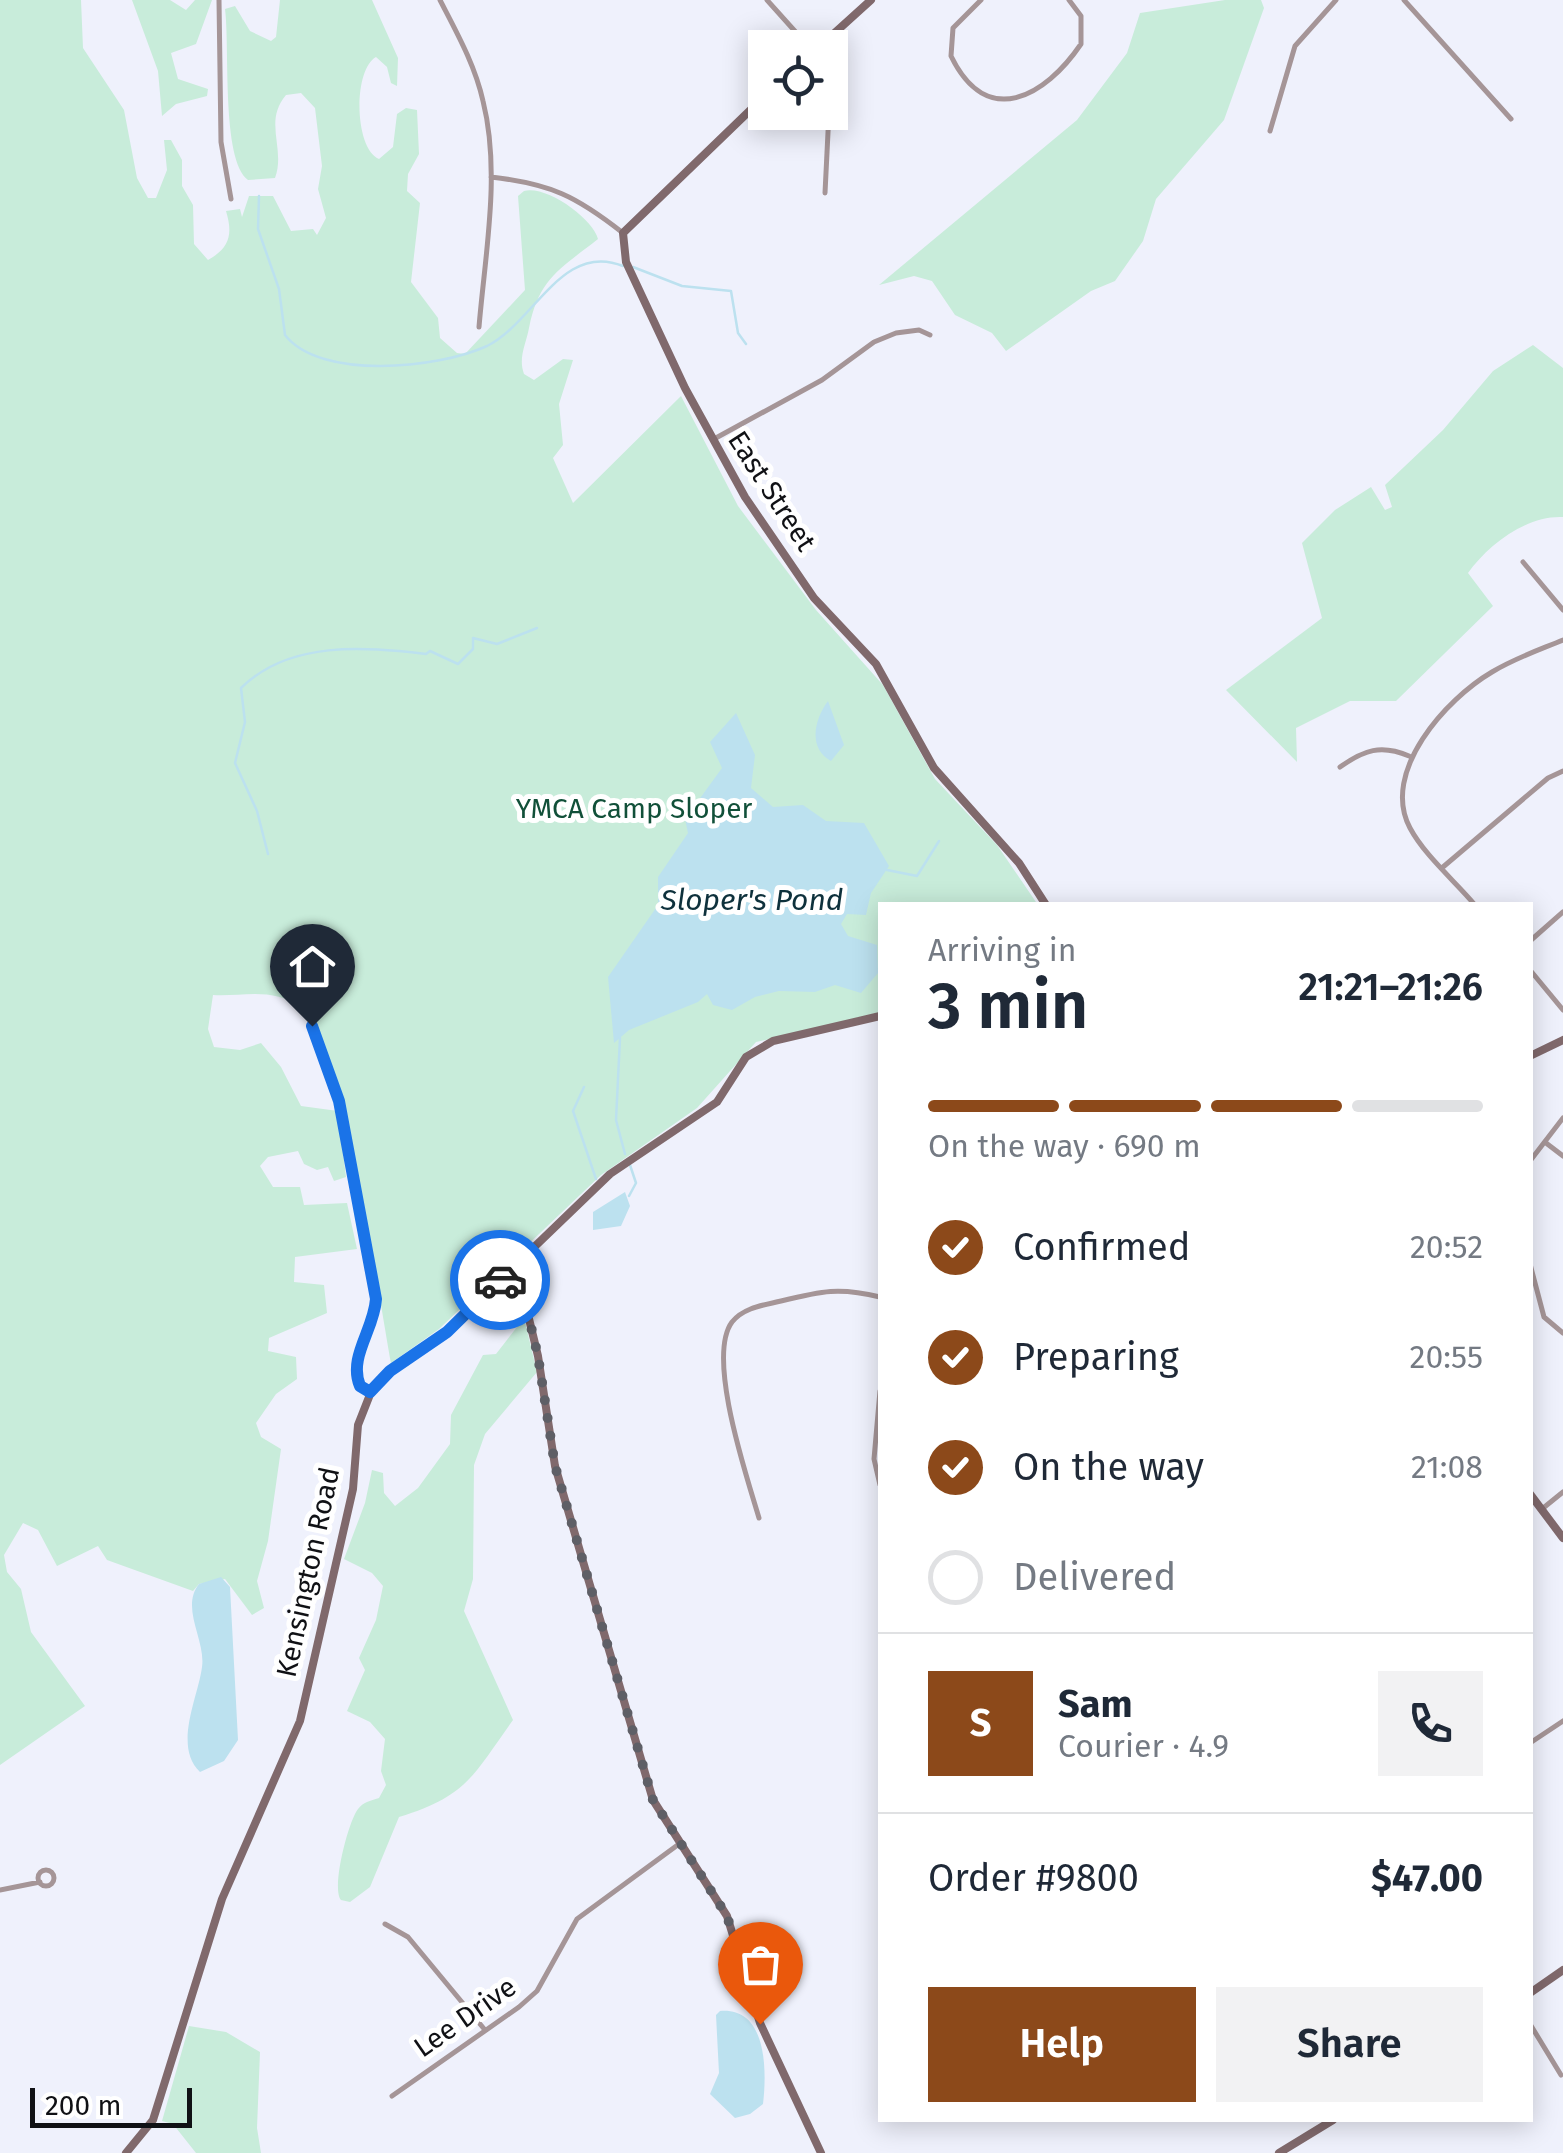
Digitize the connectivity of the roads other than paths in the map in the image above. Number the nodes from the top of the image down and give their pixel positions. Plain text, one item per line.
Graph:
1 (218, 0) edge
2 (440, 0) edge
3 (768, 0) edge
4 (871, 0) edge
5 (981, 0) edge
6 (1069, 0) edge
7 (1336, 0) edge
8 (1404, 0) edge
9 (794, 30) edge
10 (838, 30) edge
11 (748, 112) edge
12 (1511, 119) dead end
13 (827, 130) edge
14 (1270, 131) dead end
15 (491, 177) junction
16 (825, 193) dead end
17 (231, 199) dead end
18 (622, 233) junction
19 (478, 327) dead end
20 (930, 335) dead end
21 (712, 440) junction
22 (1523, 562) dead end
23 (1563, 610) edge
24 (1563, 640) edge
25 (1409, 756) junction
26 (1340, 767) dead end
27 (1563, 771) edge
28 (1443, 867) junction
29 (1044, 902) edge
30 (1472, 902) edge
31 (1563, 912) edge
32 (1533, 938) edge
33 (1533, 974) edge
34 (1563, 1010) edge
35 (878, 1016) edge
36 (312, 1026) dead end
37 (1563, 1040) edge
38 (1533, 1055) edge
39 (1563, 1118) edge
40 (1546, 1144) junction
41 (1563, 1156) edge
42 (1533, 1158) edge
43 (516, 1264) junction
44 (1533, 1275) edge
45 (878, 1296) edge
46 (1563, 1333) edge
47 (370, 1392) junction
48 (878, 1414) edge
49 (878, 1476) edge
50 (1563, 1492) edge
51 (1533, 1499) edge
52 (1540, 1511) junction
53 (758, 1518) dead end
54 (1563, 1538) edge
55 (1563, 1721) edge
56 (1533, 1741) edge
57 (679, 1844) junction
58 (40, 1882) dead end
59 (0, 1890) edge
60 (385, 1924) dead end
61 (1563, 1970) edge
62 (1533, 1991) edge
63 (1533, 2029) edge
64 (485, 2030) junction
65 (1561, 2075) edge
66 (392, 2096) dead end
67 (1330, 2122) edge
68 (126, 2153) edge
69 (822, 2153) edge
70 (1279, 2153) edge

1 - 17 street
2 - 15 street
3 - 9 street
4 - 10 street
5 - 6 street
7 - 14 street
8 - 12 street
11 - 18 street
13 - 16 street
15 - 18 street
15 - 19 street
18 - 21 street, East Street
20 - 21 street
21 - 29 street, East Street
22 - 23 street
24 - 25 street
25 - 26 street
25 - 28 street
27 - 28 street
28 - 30 street
31 - 32 street
33 - 34 street
35 - 43 street
36 - 47 street
37 - 38 street
39 - 40 street
40 - 41 street
40 - 42 street
43 - 47 street
43 - 57 street
44 - 46 street
45 - 53 street
47 - 68 street, Kensington Road
48 - 49 street
50 - 52 street
51 - 52 street
52 - 54 street
55 - 56 street
57 - 64 street, Lee Drive
57 - 69 street
58 - 59 street
60 - 64 street
61 - 62 street
63 - 65 street
64 - 66 street, Lee Drive
67 - 70 street

